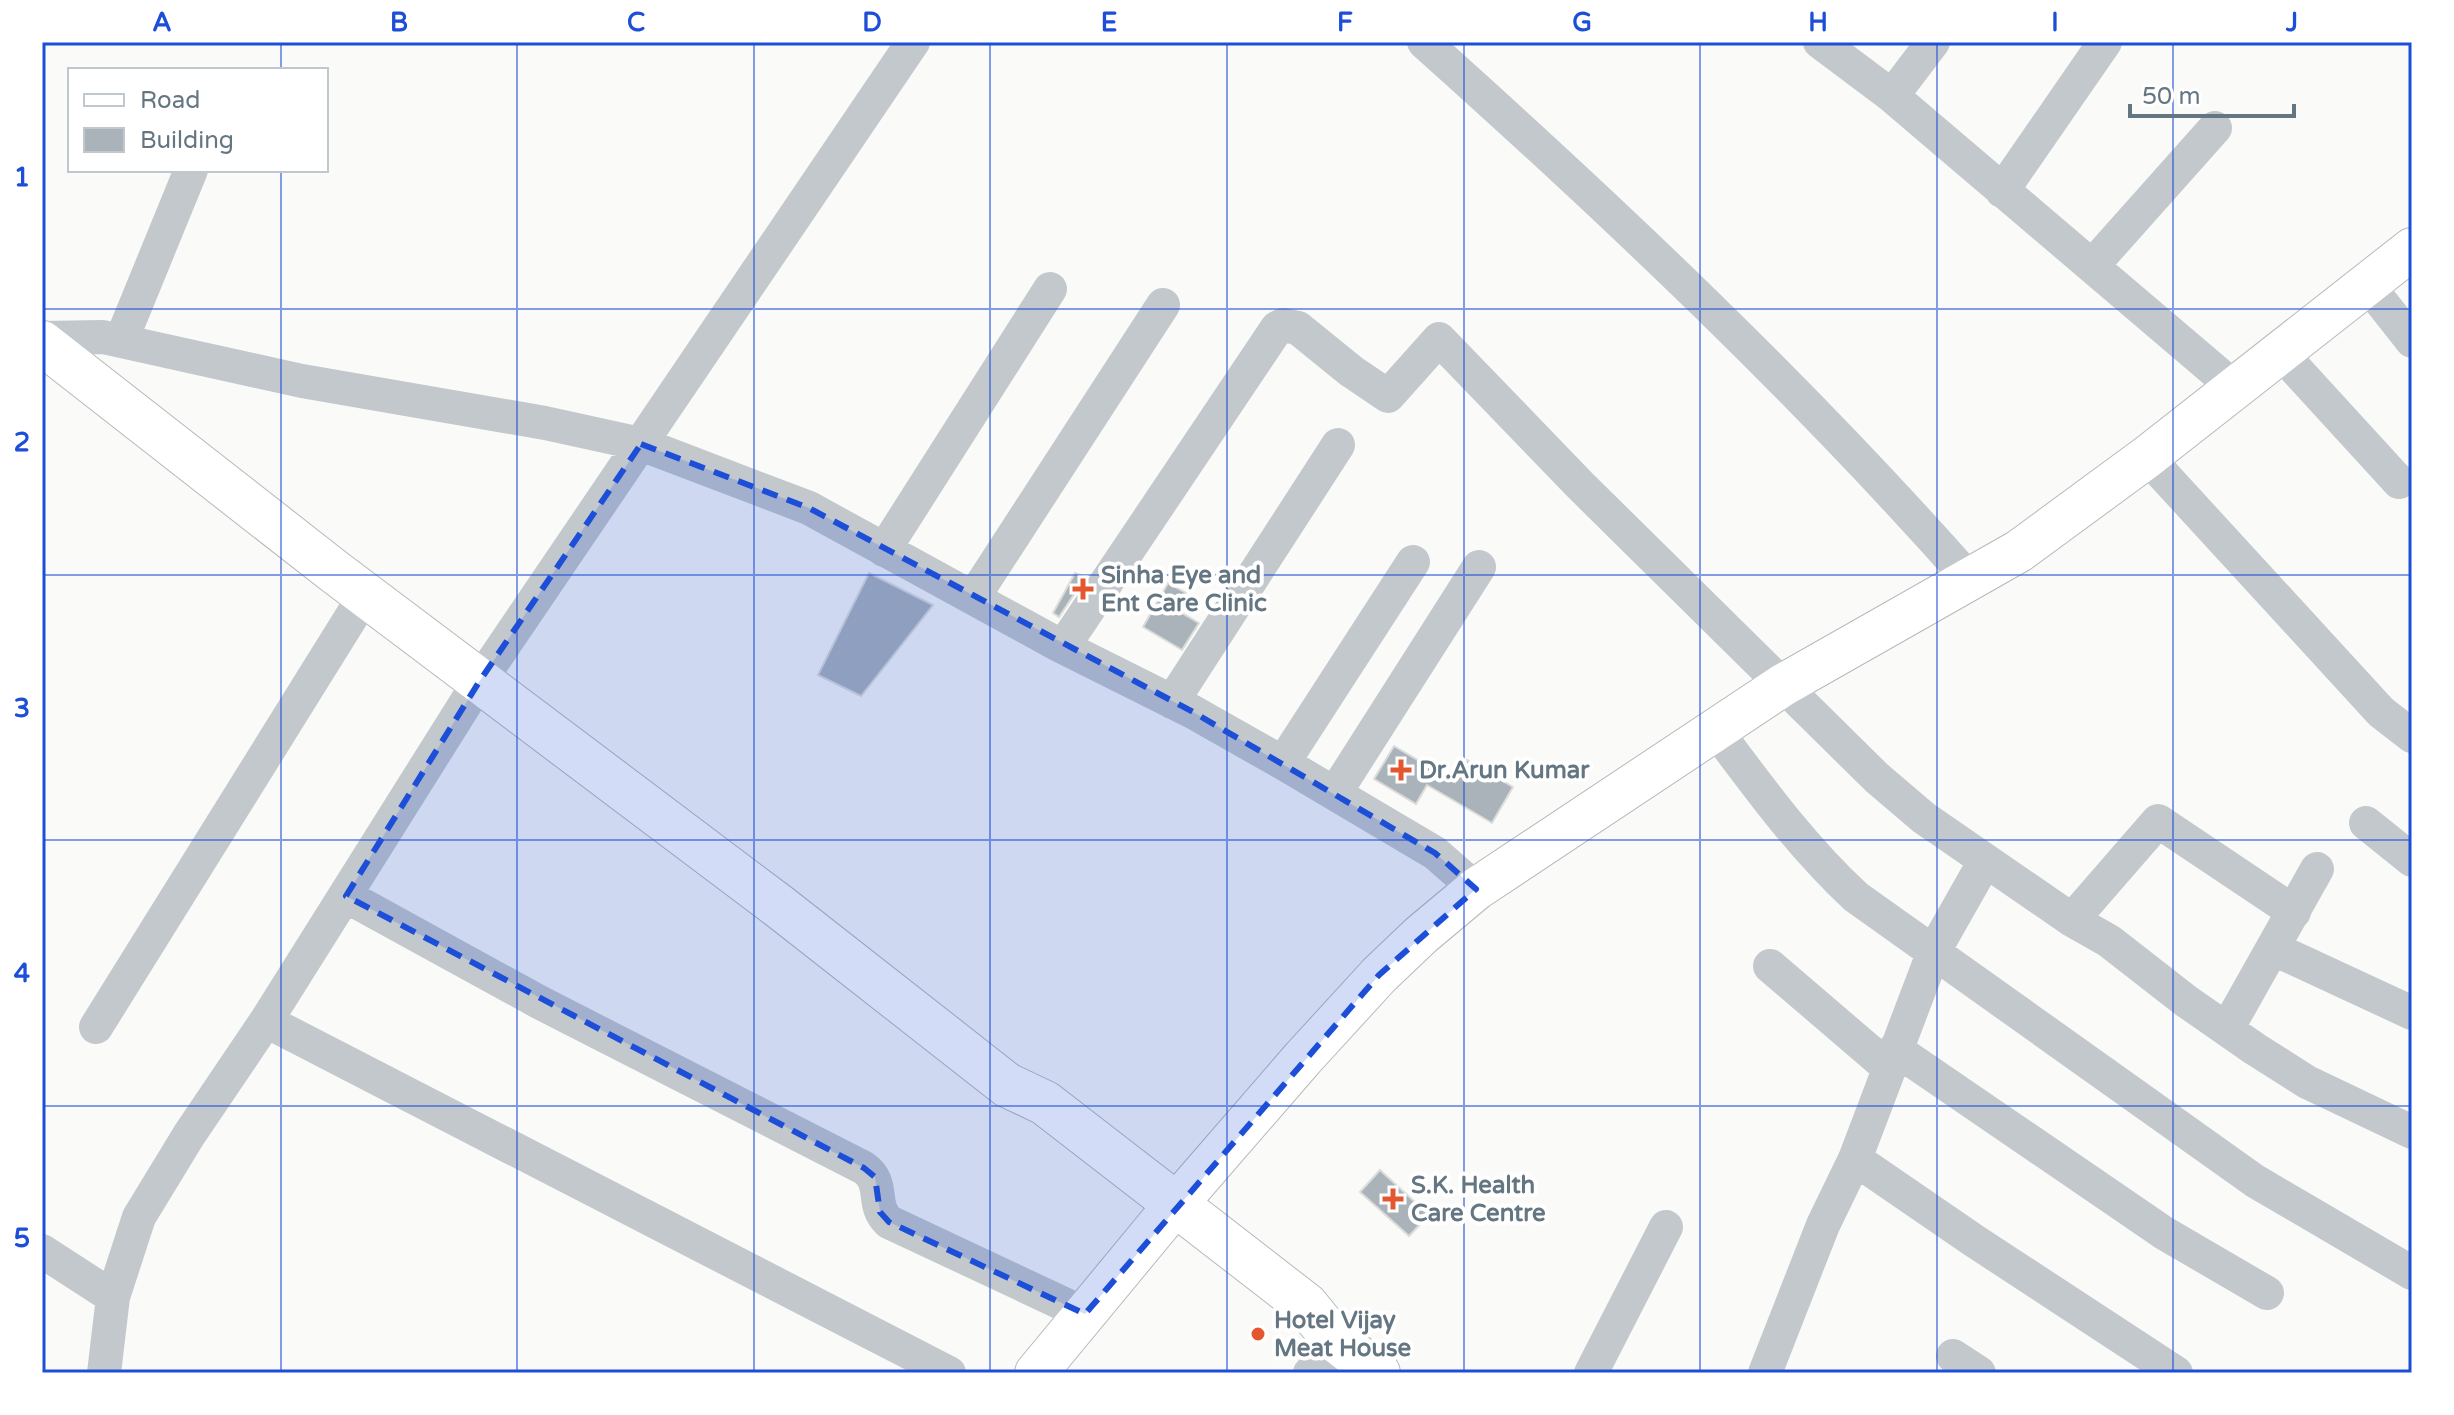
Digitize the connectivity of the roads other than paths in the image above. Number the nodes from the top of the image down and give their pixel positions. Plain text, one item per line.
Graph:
1 (913, 42) edge
2 (1424, 42) edge
3 (1820, 42) edge
4 (1933, 42) edge
5 (2105, 42) edge
6 (1892, 96) junction
7 (2215, 128) dead end
8 (190, 172) edge
9 (2002, 191) junction
10 (2412, 249) edge
11 (2092, 266) junction
12 (2367, 284) junction
13 (1050, 289) dead end
14 (1163, 305) dead end
15 (42, 340) edge
16 (121, 341) junction
17 (2412, 341) edge
18 (2280, 352) junction
19 (2235, 388) junction
20 (641, 444) junction
21 (1338, 445) dead end
22 (2147, 457) junction
23 (2399, 482) dead end
24 (884, 550) junction
25 (1413, 562) dead end
26 (1479, 567) dead end
27 (1970, 580) junction
28 (365, 595) junction
29 (973, 598) junction
30 (1063, 647) junction
31 (479, 682) junction
32 (1783, 685) junction
33 (1172, 702) junction
34 (1715, 729) junction
35 (2412, 736) edge
36 (1283, 763) junction
37 (1335, 793) junction
38 (2366, 823) dead end
39 (2412, 860) edge
40 (1985, 861) junction
41 (2317, 869) dead end
42 (1476, 889) junction
43 (346, 896) junction
44 (2294, 912) junction
45 (2072, 920) junction
46 (2274, 949) junction
47 (1934, 951) junction
48 (1770, 966) dead end
49 (2412, 1013) edge
50 (266, 1021) junction
51 (96, 1027) dead end
52 (2227, 1029) junction
53 (1892, 1058) junction
54 (2412, 1132) edge
55 (1855, 1159) junction
56 (1168, 1213) junction
57 (1666, 1227) dead end
58 (42, 1251) edge
59 (2409, 1264) edge
60 (2267, 1293) dead end
61 (113, 1297) junction
62 (1085, 1314) junction
63 (1328, 1352) edge
64 (104, 1373) edge
65 (949, 1373) edge
66 (1036, 1373) edge
67 (1378, 1373) edge
68 (1591, 1373) edge
69 (1765, 1373) edge
70 (2176, 1373) edge

1 - 20 street
2 - 27 street
3 - 6 street
4 - 6 street
5 - 9 street
6 - 9 street
7 - 11 street
8 - 16 street
9 - 11 street
10 - 12 main road
11 - 19 street
12 - 17 street
12 - 18 main road
13 - 24 street
14 - 29 street
15 - 16 street
15 - 28 highway
16 - 20 street
18 - 19 main road
18 - 23 street
19 - 22 main road
20 - 24 street
20 - 31 street
21 - 33 street
22 - 27 main road
22 - 35 street
24 - 29 street
25 - 36 street
26 - 37 street
27 - 32 main road
28 - 31 highway
28 - 51 street
29 - 30 street
30 - 32 street
30 - 33 street
31 - 43 street
31 - 56 highway
32 - 34 main road
32 - 40 street
33 - 36 street
34 - 42 main road
34 - 47 street
36 - 37 street
37 - 42 street
38 - 39 street
40 - 45 street
40 - 47 street
41 - 44 street
42 - 56 main road
43 - 50 street
43 - 62 street
44 - 45 street
44 - 46 street
45 - 52 street
46 - 49 street
46 - 52 street
47 - 53 street
47 - 59 street
48 - 53 street
50 - 61 street
50 - 65 street
52 - 54 street
53 - 55 street
53 - 60 street
55 - 69 street
55 - 70 street
56 - 62 main road
56 - 63 highway
57 - 68 street
58 - 61 street
61 - 64 street
62 - 66 main road
63 - 67 highway

